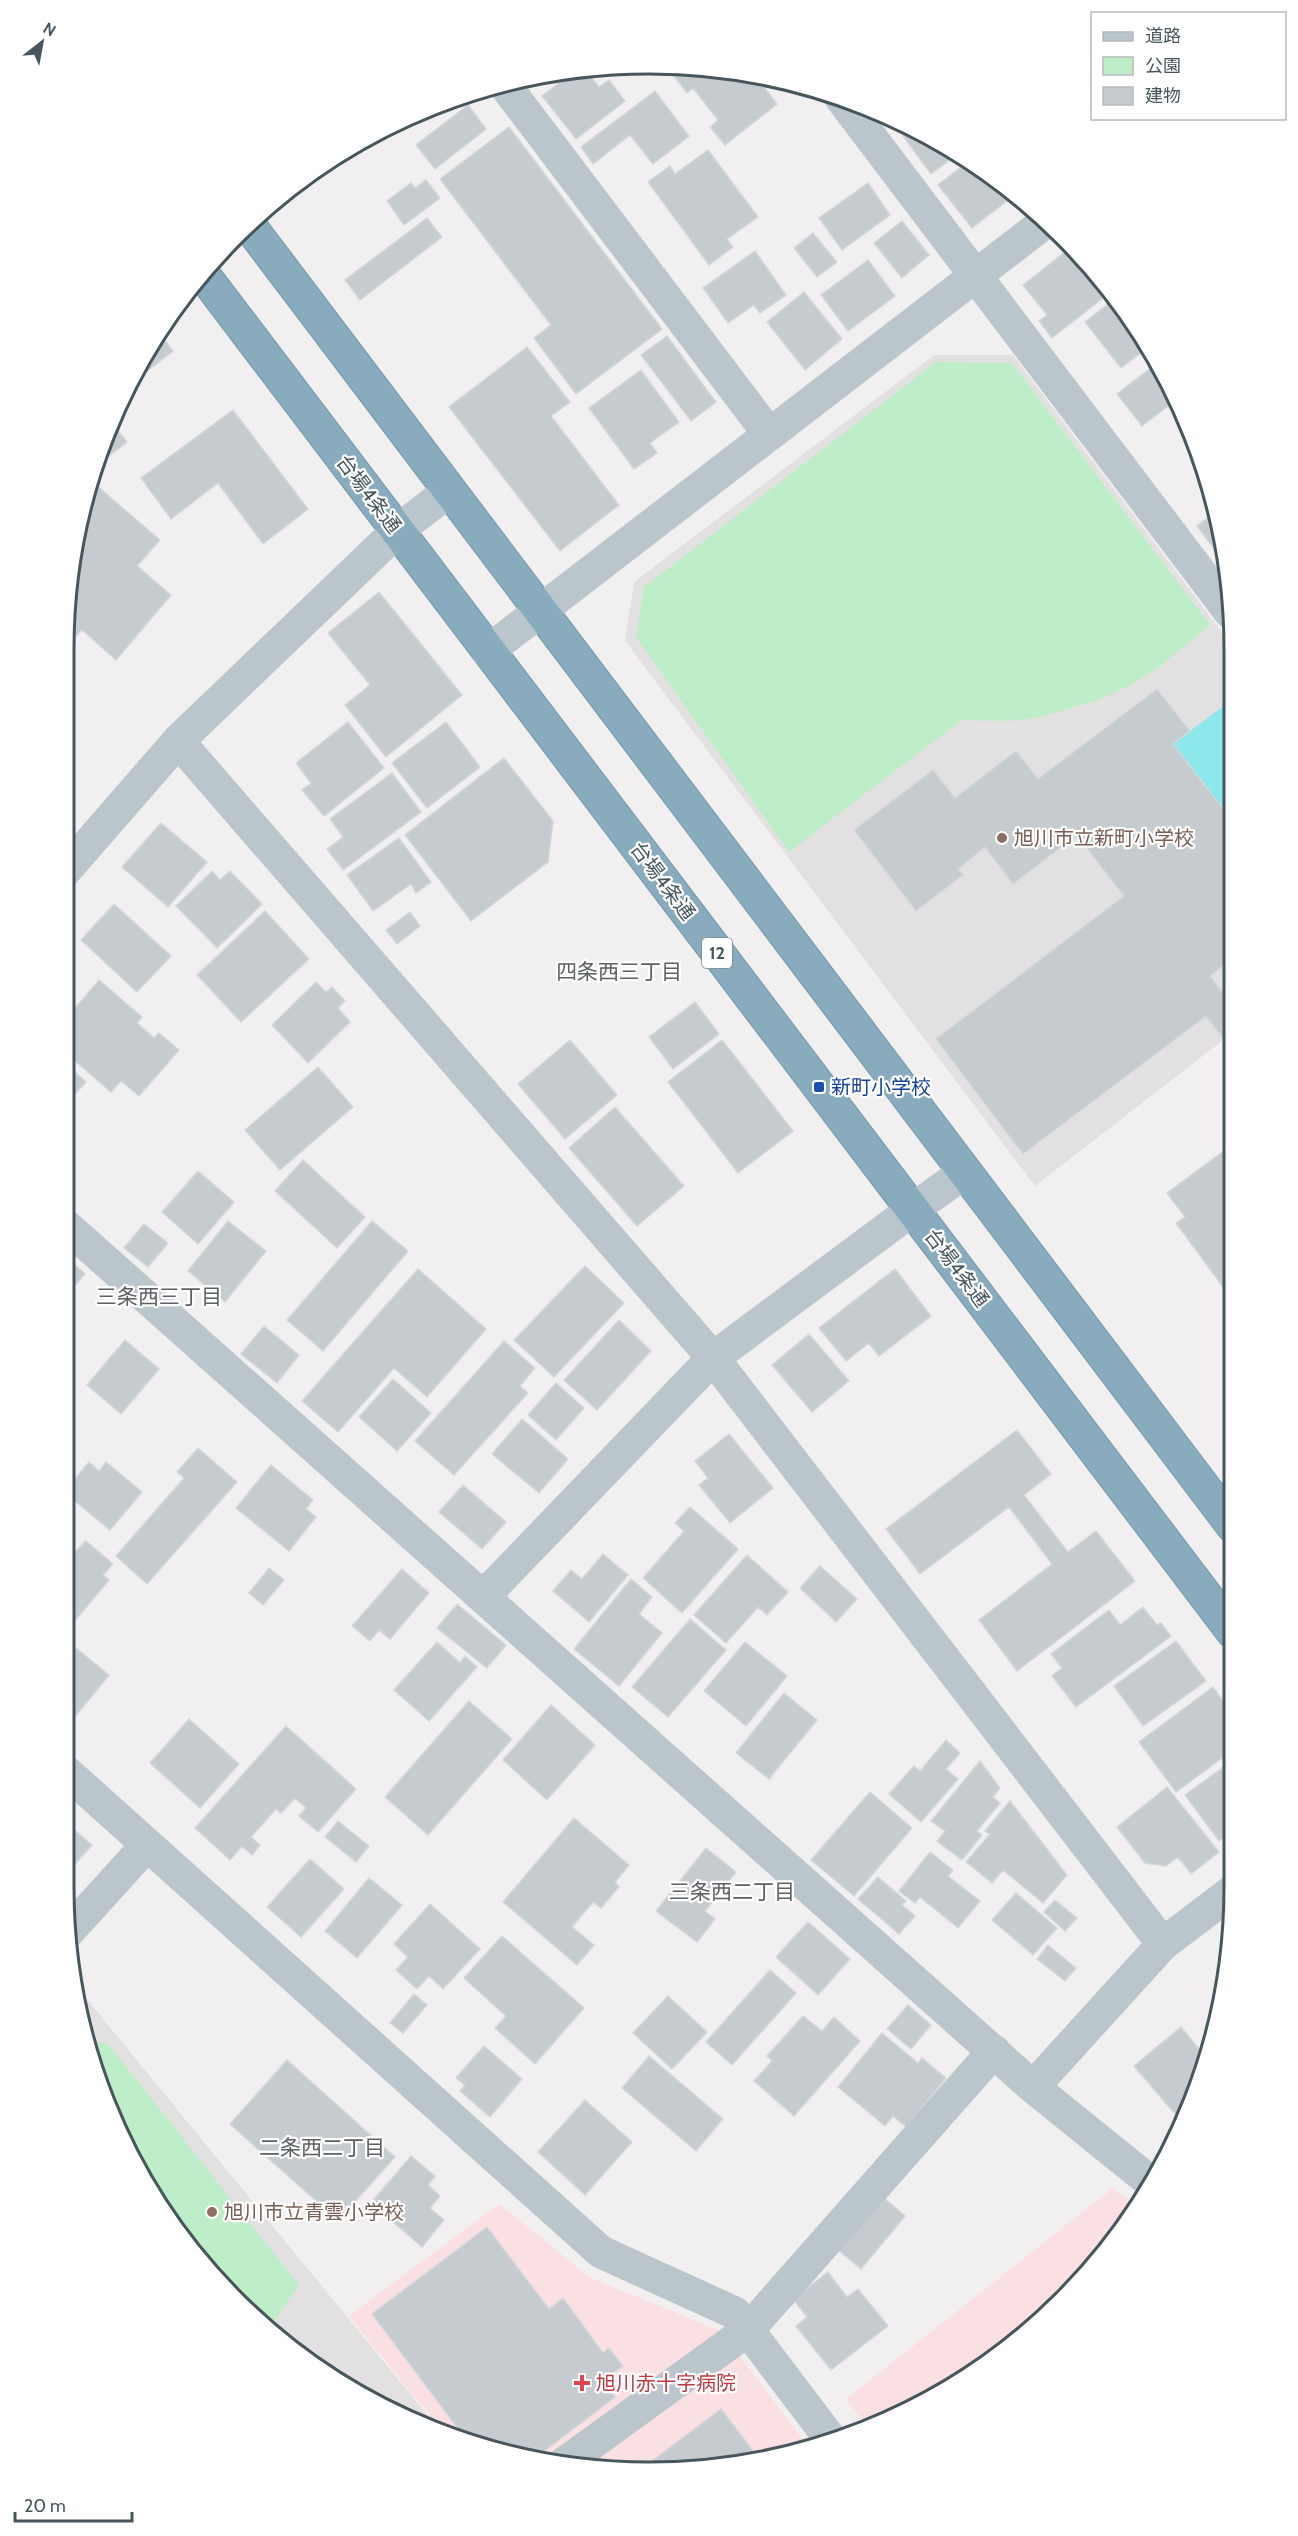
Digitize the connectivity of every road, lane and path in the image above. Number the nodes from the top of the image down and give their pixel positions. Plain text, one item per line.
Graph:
1 (509, 91) edge
2 (850, 110) edge
3 (1039, 227) edge
4 (254, 231) edge
5 (975, 275) junction
6 (207, 280) edge
7 (769, 434) junction
8 (449, 491) junction
9 (397, 531) junction
10 (1222, 602) edge
11 (541, 612) junction
12 (488, 651) junction
13 (178, 741) junction
14 (74, 861) edge
15 (965, 1172) junction
16 (912, 1210) junction
17 (74, 1233) edge
18 (713, 1358) junction
19 (1224, 1514) edge
20 (484, 1596) junction
21 (1224, 1620) edge
22 (74, 1779) edge
23 (147, 1845) junction
24 (1224, 1898) edge
25 (75, 1925) edge
26 (1163, 1944) junction
27 (994, 2051) junction
28 (1033, 2086) junction
29 (1145, 2178) edge
30 (748, 2330) junction
31 (827, 2434) edge
32 (572, 2458) edge

1 - 7 street
2 - 5 street
3 - 5 street
4 - 8 highway
5 - 7 street
5 - 10 street
6 - 9 highway, 台場4条通 / 12
7 - 11 street
8 - 9 street
8 - 11 highway
9 - 12 highway, 台場4条通 / 12
9 - 13 street
11 - 12 street
11 - 15 highway
12 - 16 highway, 台場4条通 / 12
13 - 14 street
13 - 18 street
15 - 16 street
15 - 19 highway
16 - 18 street
16 - 21 highway, 台場4条通 / 12
17 - 20 street
18 - 20 street
18 - 26 street
20 - 27 street
22 - 23 street
23 - 25 street
23 - 30 street
24 - 26 street
26 - 28 street
27 - 28 street
27 - 30 street
28 - 29 street
30 - 31 street
30 - 32 street

